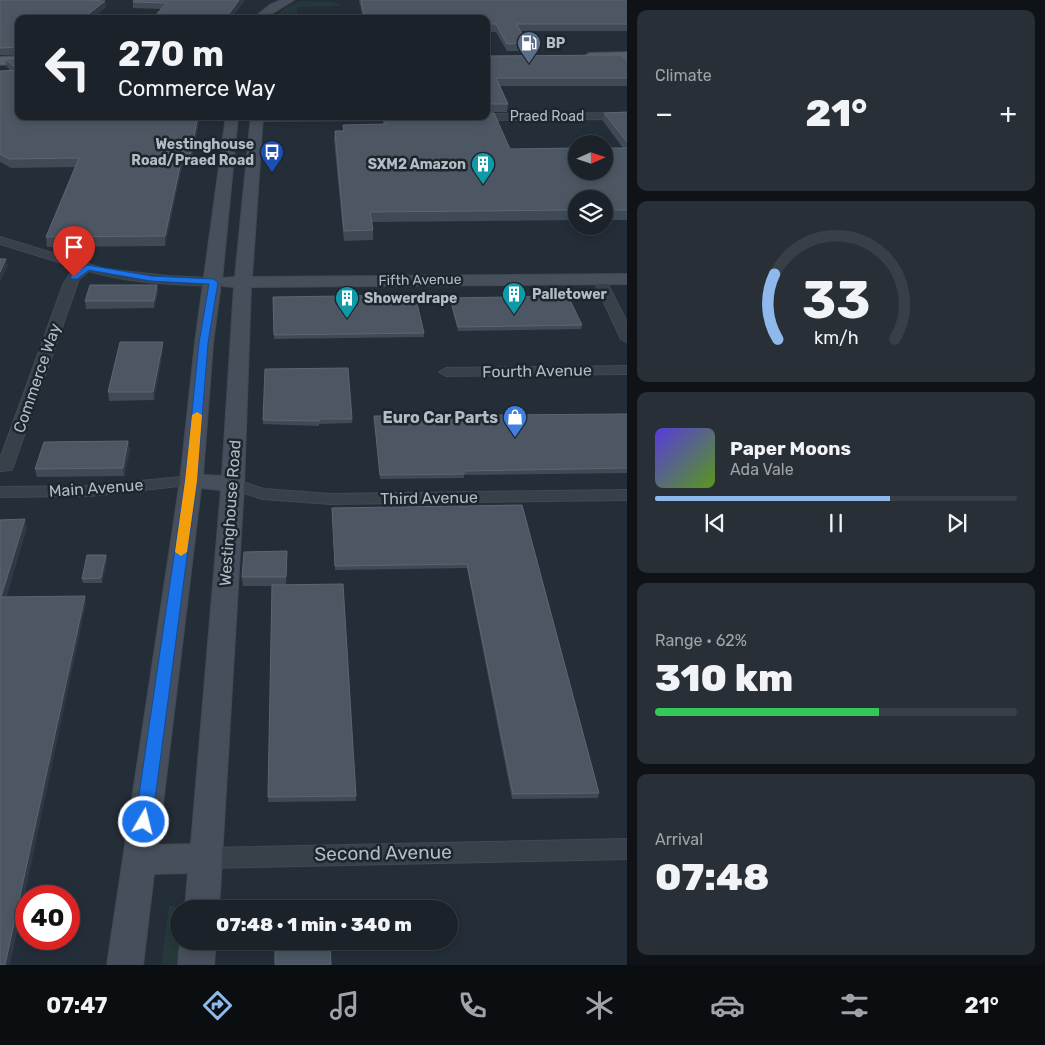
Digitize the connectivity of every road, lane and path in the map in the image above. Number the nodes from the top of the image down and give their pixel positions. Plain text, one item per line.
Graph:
1 (290, 0) edge
2 (264, 15) edge
3 (627, 56) edge
4 (579, 57) edge
5 (0, 60) edge
6 (15, 60) edge
7 (627, 116) edge
8 (490, 117) edge
9 (232, 120) edge
10 (257, 120) edge
11 (225, 177) junction
12 (251, 177) junction
13 (248, 206) junction
14 (222, 207) junction
15 (0, 240) edge
16 (87, 268) junction
17 (599, 279) junction
18 (627, 279) edge
19 (213, 282) junction
20 (243, 282) junction
21 (627, 337) edge
22 (627, 370) edge
23 (446, 372) dead end
24 (5, 467) dead end
25 (191, 481) junction
26 (233, 484) junction
27 (0, 492) edge
28 (627, 495) edge
29 (627, 849) edge
30 (206, 858) junction
31 (138, 860) junction
32 (203, 900) edge
33 (197, 950) edge
34 (125, 965) edge
35 (196, 965) edge

1 - 2 street
3 - 4 main road
5 - 6 main road
7 - 8 street, Praed Road
9 - 11 street
10 - 12 street, Westinghouse Road
11 - 12 street
11 - 14 street
12 - 13 street, Westinghouse Road
13 - 14 street
13 - 20 street, Westinghouse Road
14 - 19 street
15 - 16 street
16 - 19 street
16 - 24 street, Commerce Way
17 - 18 street, Fifth Avenue
17 - 20 street, Fifth Avenue
17 - 21 street
19 - 20 street, Fifth Avenue
19 - 25 street
20 - 26 street, Westinghouse Road
22 - 23 street, Fourth Avenue
25 - 26 street
25 - 27 street, Main Avenue
25 - 31 street
26 - 28 street, Third Avenue
26 - 30 street, Westinghouse Road
29 - 30 street, Second Avenue
30 - 31 street, Second Avenue
30 - 32 street, Westinghouse Road
31 - 34 street
33 - 35 street

